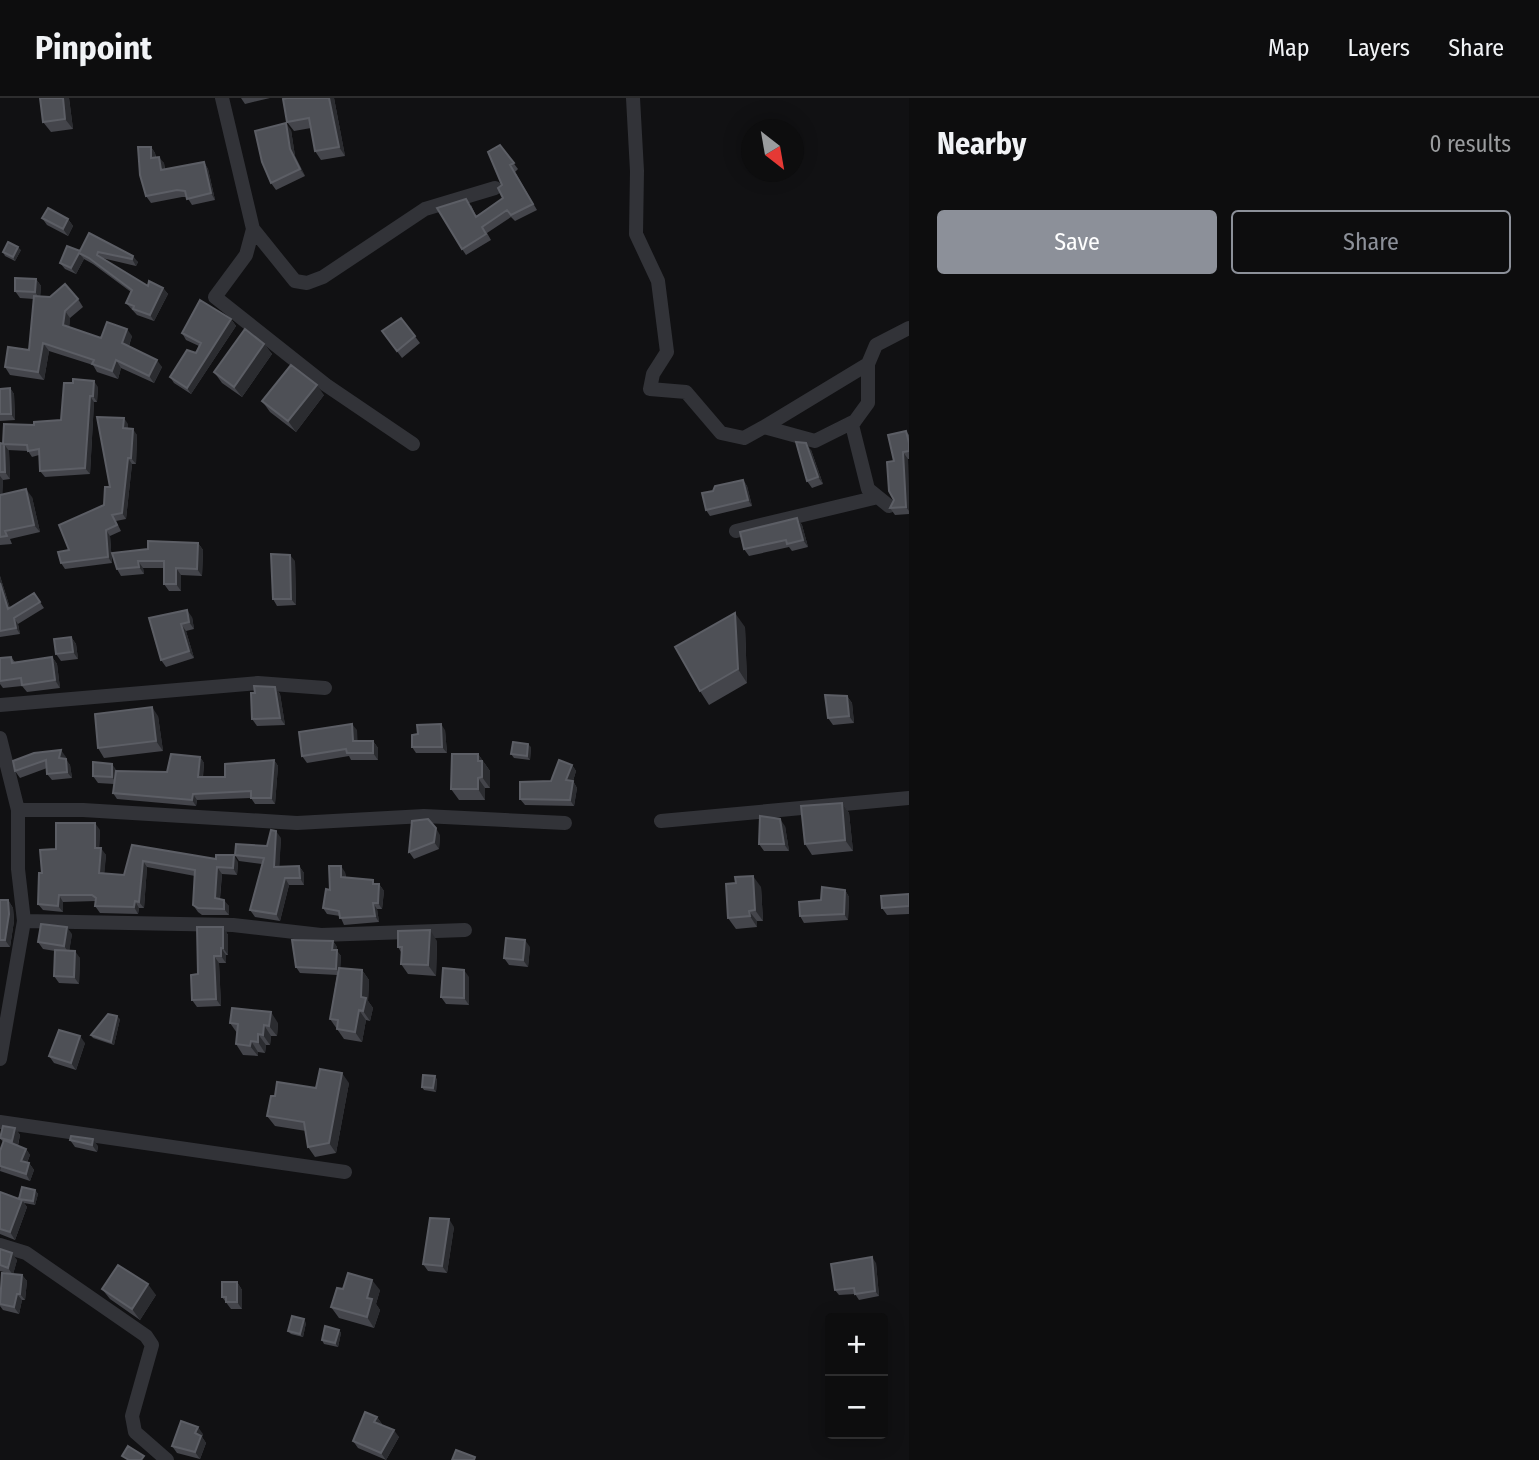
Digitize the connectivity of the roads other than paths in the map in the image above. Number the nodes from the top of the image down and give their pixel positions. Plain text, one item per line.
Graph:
1 (222, 98) edge
2 (633, 98) edge
3 (495, 188) edge
4 (253, 229) junction
5 (909, 328) edge
6 (868, 364) junction
7 (855, 421) junction
8 (764, 427) junction
9 (412, 444) dead end
10 (736, 531) dead end
11 (325, 688) dead end
12 (0, 705) edge
13 (0, 738) edge
14 (909, 798) edge
15 (18, 810) junction
16 (661, 821) dead end
17 (565, 823) dead end
18 (24, 921) junction
19 (465, 930) dead end
20 (0, 1059) edge
21 (0, 1122) edge
22 (345, 1172) dead end
23 (0, 1245) edge
24 (167, 1460) edge

1 - 4 street
2 - 8 street
3 - 4 street
4 - 9 street
5 - 6 street
6 - 7 street
6 - 8 street
7 - 8 street
7 - 10 street
11 - 12 street
13 - 15 street
14 - 16 street
15 - 17 street
15 - 18 street
18 - 19 street
18 - 20 street
21 - 22 street
23 - 24 street

